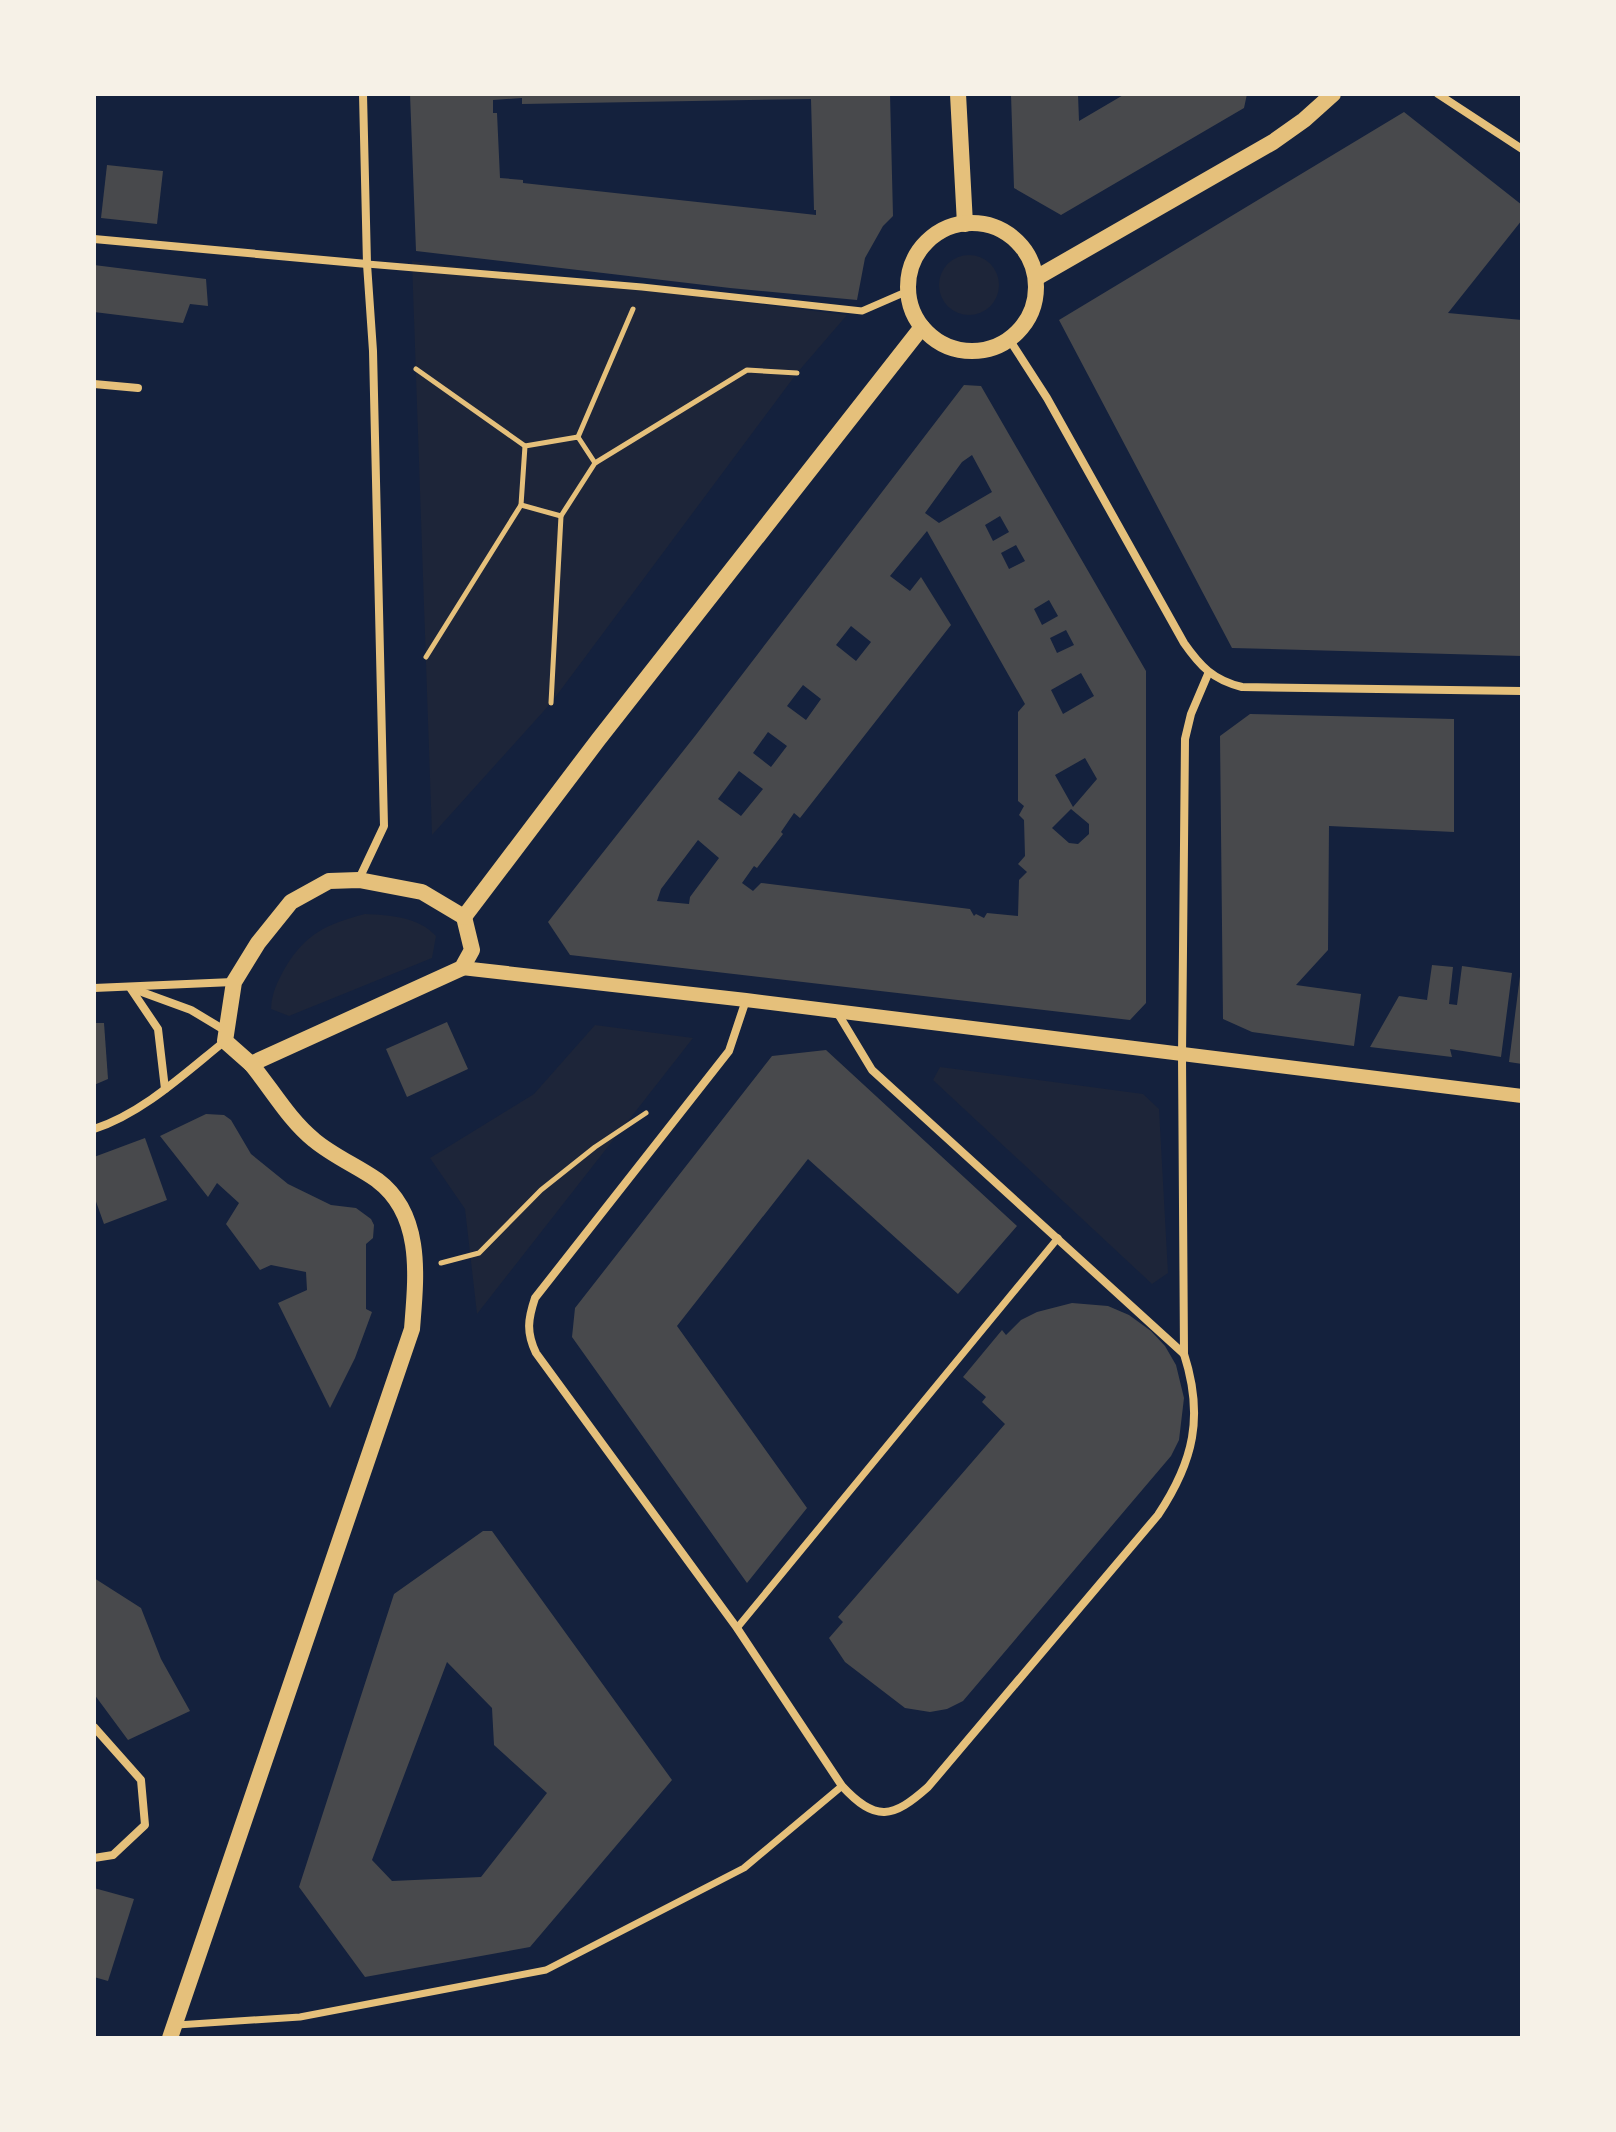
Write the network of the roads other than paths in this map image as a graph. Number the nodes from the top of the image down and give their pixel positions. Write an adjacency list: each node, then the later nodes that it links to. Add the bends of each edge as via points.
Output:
1 (363, 94): 8 (street)
2 (958, 94): 6 (main road)
3 (1333, 94): 9 (main road, via 1273,142)
4 (1438, 94): 5 (street)
5 (1522, 149)
6 (965, 224): 9 (main road, via 984,224 1018,243); 10 (main road, via 930,240 914,263)
7 (94, 239): 8 (street)
8 (367, 264): 10 (street, via 862,311); 17 (street, via 384,826)
9 (1036, 278): 12 (main road, via 1031,313)
10 (908, 291): 11 (main road)
11 (922, 327): 12 (main road, via 952,349 990,349); 18 (main road)
12 (1009, 339): 15 (street, via 1184,643)
13 (94, 384): 14 (street)
14 (138, 388)
15 (1208, 674): 16 (street, via 1224,683 1255,688); 26 (street, via 1185,739)
16 (1522, 691)
17 (359, 880): 18 (main road, via 422,892); 20 (main road, via 329,881 291,902)
18 (464, 917): 19 (main road, via 472,950)
19 (462, 968): 23 (street); 27 (main road)
20 (234, 982): 22 (street); 25 (main road)
21 (94, 988): 22 (street)
22 (131, 989): 25 (street, via 191,1010); 28 (street, via 158,1029)
23 (746, 1000): 24 (street); 33 (street, via 729,1051 545,1282 528,1319 528,1337 536,1353)
24 (837, 1012): 26 (street); 31 (street, via 872,1070)
25 (226, 1036): 27 (main road); 28 (street)
26 (1182, 1056): 29 (street); 32 (street)
27 (251, 1064): 37 (main road, via 313,1140 379,1182 400,1204 417,1270 412,1329)
28 (165, 1089): 30 (street)
29 (1522, 1096)
30 (94, 1129)
31 (1058, 1238): 32 (street); 33 (street)
32 (1184, 1354): 35 (street, via 1196,1422 1176,1488 1158,1515 918,1796 890,1812 874,1811 859,1805)
33 (737, 1628): 35 (street)
34 (94, 1727): 36 (street, via 141,1780 145,1825 113,1855)
35 (842, 1786): 37 (street, via 744,1868 546,1970 300,2017)
36 (94, 1858)
37 (173, 2032)

